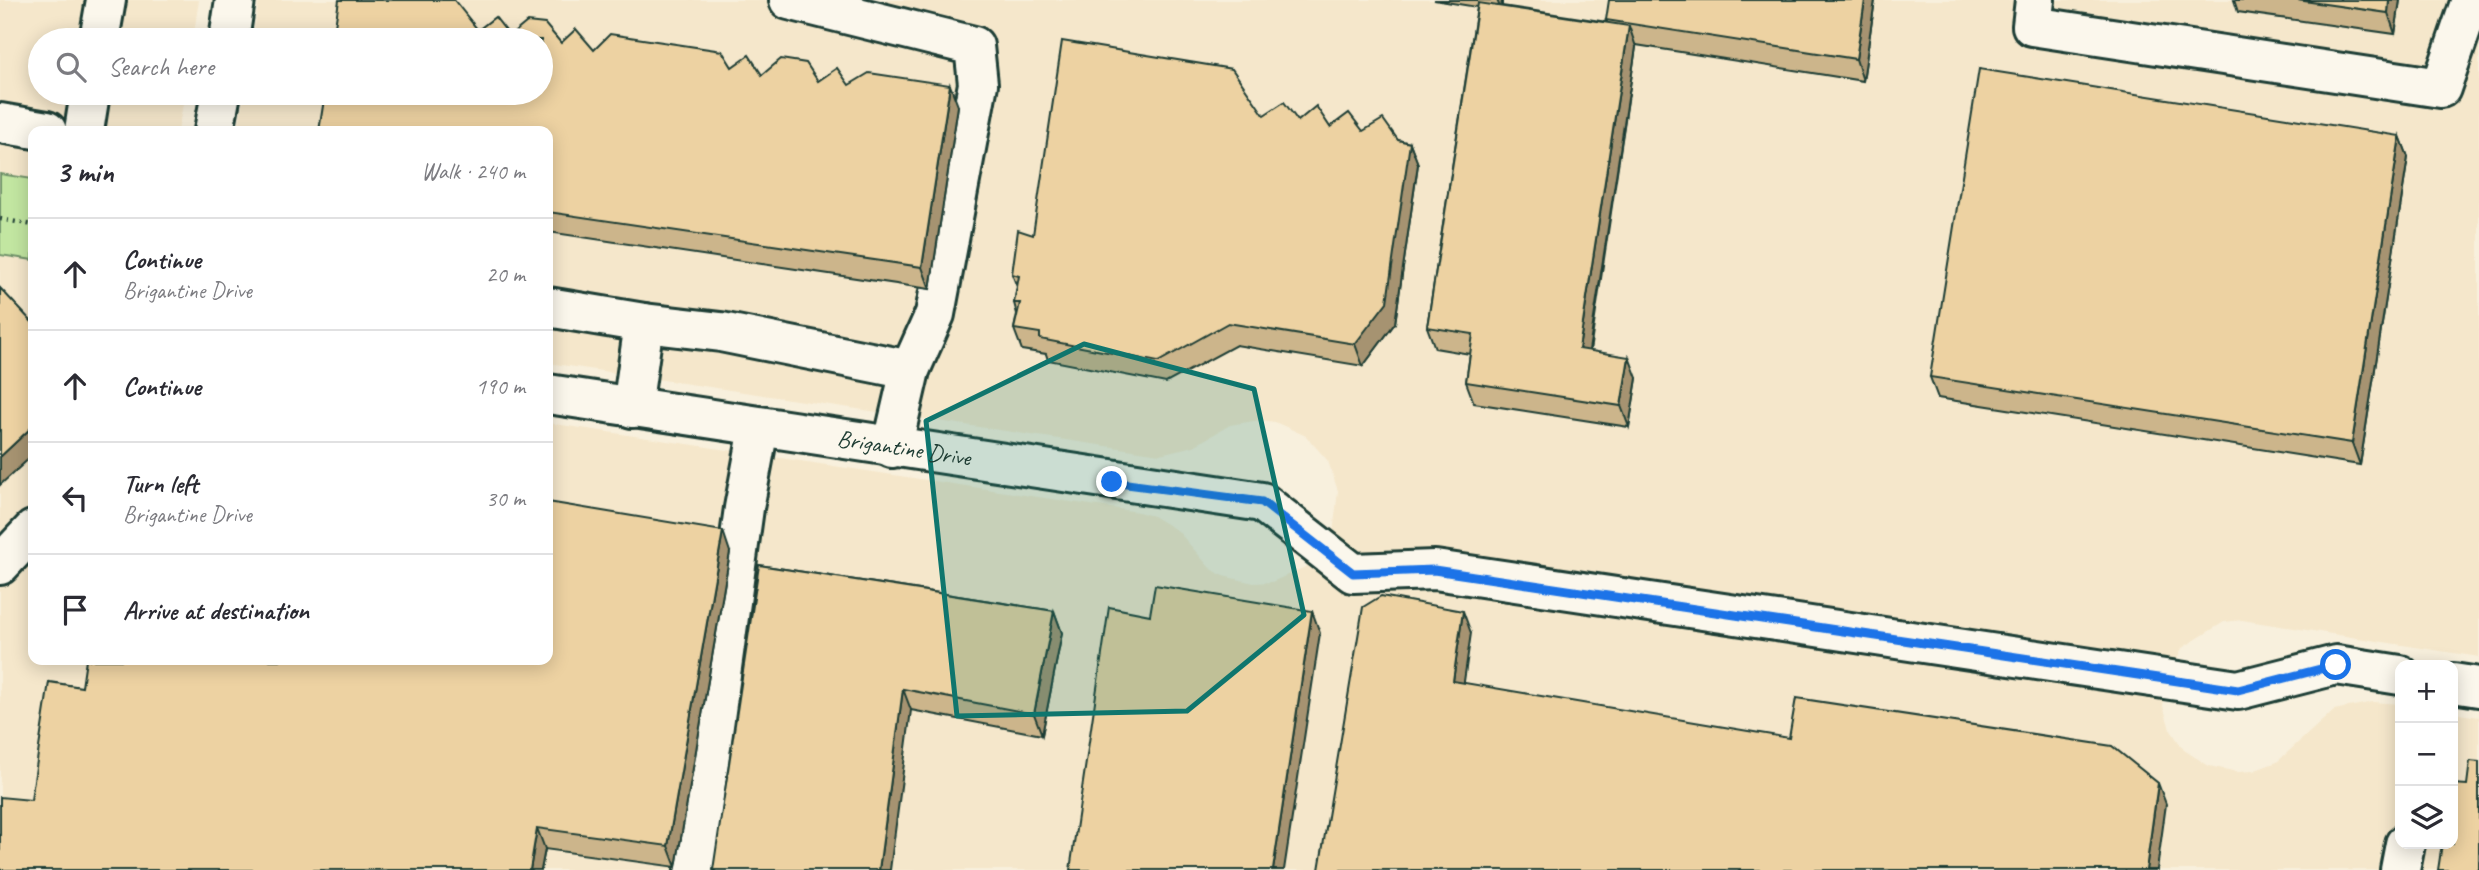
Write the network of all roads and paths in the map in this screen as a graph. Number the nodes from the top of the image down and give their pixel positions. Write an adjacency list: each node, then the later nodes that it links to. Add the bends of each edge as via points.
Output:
1 (106, 0): 6 (street)
2 (235, 0): 7 (street)
3 (789, 0): 18 (street, via 974,46 978,84 935,314)
4 (2035, 0): 5 (street, via 2032,26 2441,88)
5 (2471, 0)
6 (101, 28)
7 (231, 28)
8 (88, 105): 11 (street)
9 (219, 105): 12 (street)
10 (0, 123): 13 (street)
11 (85, 126)
12 (216, 126)
13 (28, 128)
14 (0, 219): 15 (path)
15 (28, 224)
16 (553, 308): 17 (street)
17 (644, 323): 18 (street, via 721,332); 20 (street)
18 (910, 370): 22 (street)
19 (553, 395): 20 (street, Brigantine Drive)
20 (632, 408): 21 (street, Brigantine Drive)
21 (759, 428): 22 (street, Brigantine Drive); 29 (street)
22 (892, 448): 25 (street, Brigantine Drive, via 1262,502 1353,573 1434,570 2238,690 2336,665)
23 (28, 535): 24 (street)
24 (0, 565)
25 (2395, 674)
26 (2458, 684): 27 (street)
27 (2479, 687)
28 (2403, 849): 30 (street)
29 (694, 870)
30 (2400, 870)

